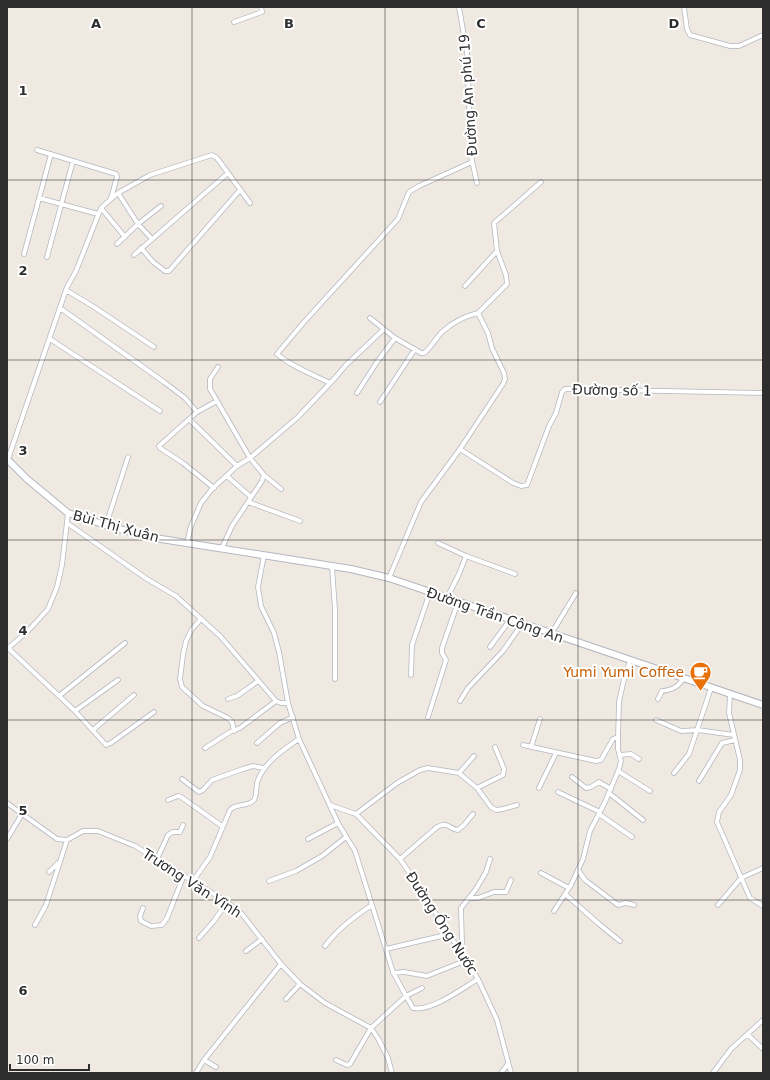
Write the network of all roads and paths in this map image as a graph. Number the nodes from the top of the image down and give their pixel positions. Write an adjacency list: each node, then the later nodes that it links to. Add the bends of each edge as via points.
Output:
1 (261, 7): 4 (street, via 262,12)
2 (459, 7): 9 (street, Đường An phú 19, via 467,53)
3 (684, 7): 5 (street, via 690,34 730,46 739,46)
4 (234, 22)
5 (763, 35)
6 (38, 150): 7 (street)
7 (51, 154): 8 (street); 15 (street)
8 (73, 161): 16 (street, via 116,174); 17 (street)
9 (472, 162): 11 (street, Đường An phú 19); 42 (street, via 409,192 398,219 277,354)
10 (228, 173): 13 (street); 14 (street, via 212,155 150,175); 24 (street)
11 (477, 182)
12 (542, 182): 27 (street, via 494,223)
13 (240, 190): 18 (street); 26 (street, via 169,271 158,266)
14 (118, 193): 16 (street); 22 (street)
15 (39, 198): 17 (street); 28 (street)
16 (111, 198): 20 (street)
17 (62, 204): 21 (street); 30 (street)
18 (250, 204)
19 (161, 206): 22 (street)
20 (101, 208): 21 (street); 23 (street)
21 (98, 214): 32 (street)
22 (138, 224): 23 (street); 24 (street)
23 (125, 237): 25 (street)
24 (152, 239): 26 (street)
25 (117, 244)
26 (141, 248): 29 (street)
27 (497, 251): 31 (street); 34 (street, via 507,284)
28 (24, 254)
29 (134, 255)
30 (47, 257)
31 (465, 286)
32 (66, 290): 33 (street); 39 (street)
33 (60, 308): 38 (street); 48 (street, via 164,382 185,398)
34 (478, 313): 40 (street, via 449,326 426,353); 50 (street, via 505,379)
35 (370, 318): 36 (street)
36 (384, 329): 37 (street); 42 (street)
37 (395, 338): 40 (street); 43 (street)
38 (50, 339): 47 (street); 53 (street)
39 (154, 347)
40 (415, 349): 46 (street)
41 (218, 367): 45 (street, via 209,383)
42 (330, 383): 52 (street, via 298,416)
43 (357, 393)
44 (763, 393): 50 (street, Đường số 1, via 566,389 562,392 527,485 522,486 513,483)
45 (217, 401): 48 (street); 52 (street)
46 (380, 402)
47 (160, 412)
48 (197, 412): 49 (street)
49 (190, 420): 54 (street); 57 (street, via 159,448)
50 (460, 449): 72 (street, via 421,502)
51 (128, 457): 64 (street)
52 (250, 458): 54 (street); 55 (street)
53 (7, 459): 61 (main road, Bùi Thị Xuân)
54 (237, 466): 56 (street)
55 (264, 475): 58 (street); 59 (street)
56 (227, 476): 57 (street); 59 (street)
57 (214, 488): 65 (street, via 200,503)
58 (281, 489)
59 (251, 497): 60 (street)
60 (248, 502): 62 (street); 67 (street, via 232,526)
61 (68, 513): 63 (street); 64 (main road, Bùi Thị Xuân)
62 (300, 521)
63 (67, 523): 77 (street, via 147,579 176,596); 83 (street, via 62,566 48,609 28,631)
64 (106, 525): 65 (main road, Bùi Thị Xuân, via 155,538)
65 (187, 543): 67 (main road, Bùi Thị Xuân)
66 (438, 543): 69 (street)
67 (222, 548): 68 (main road, Đường Trần Công An)
68 (264, 554): 70 (main road, Đường Trần Công An); 98 (street, via 258,587 259,596 274,633)
69 (466, 556): 71 (street); 75 (street)
70 (332, 566): 72 (main road, Đường Trần Công An); 86 (street)
71 (515, 574)
72 (388, 578): 73 (main road, Đường Trần Công An)
73 (430, 592): 75 (main road, Đường Trần Công An); 85 (street, via 412,645)
74 (576, 593): 80 (street)
75 (447, 598): 76 (main road, Đường Trần Công An)
76 (458, 602): 78 (main road, Đường Trần Công An); 103 (street, via 442,648 446,660)
77 (201, 619): 89 (street, via 220,636); 108 (street, via 186,641 180,679 182,687 203,706 228,718)
78 (510, 620): 79 (main road, Đường Trần Công An); 82 (street)
79 (522, 624): 80 (main road, Đường Trần Công An); 97 (street, via 503,651 468,688)
80 (551, 634): 84 (main road, Đường Trần Công An)
81 (125, 644): 93 (street)
82 (490, 647)
83 (7, 648): 93 (street)
84 (630, 661): 87 (main road, Đường Trần Công An); 109 (street, via 619,702)
85 (411, 675)
86 (335, 679)
87 (683, 679): 90 (main road, Đường Trần Công An); 95 (street, via 676,688 662,692)
88 (118, 680): 100 (street)
89 (258, 681): 94 (street, via 237,696); 96 (street)
90 (711, 688): 91 (main road, Đường Trần Công An); 107 (street)
91 (730, 694): 99 (main road, Đường Trần Công An); 110 (street, via 729,713)
92 (134, 695): 106 (street)
93 (59, 696): 100 (street)
94 (228, 699)
95 (658, 699)
96 (276, 701): 98 (street); 108 (street)
97 (460, 701)
98 (288, 703): 102 (street)
99 (763, 705)
100 (75, 711): 106 (street)
101 (154, 712): 106 (street, via 108,745 104,744)
102 (293, 717): 111 (street); 112 (street, via 280,723)
103 (428, 717)
104 (540, 719): 115 (street)
105 (656, 720): 107 (street, via 681,731)
106 (93, 730)
107 (698, 730): 110 (street); 124 (street, via 689,754)
108 (234, 731): 116 (street)
109 (618, 737): 117 (street, via 613,739 601,760 596,762); 118 (street)
110 (734, 738): 127 (street, via 722,743); 159 (street, via 740,770 731,795 719,812 717,822)
111 (299, 739): 121 (street); 135 (street)
112 (257, 743)
113 (523, 745): 115 (street)
114 (495, 747): 128 (street, via 504,769 503,775)
115 (531, 747): 117 (street)
116 (205, 748)
117 (556, 753): 129 (street)
118 (620, 755): 120 (street, via 631,754); 122 (street)
119 (474, 756): 123 (street)
120 (639, 759)
121 (264, 768): 126 (street, via 253,766 212,780 199,792); 144 (street, via 257,781 255,798 248,804 232,807)
122 (618, 770): 130 (street); 131 (street)
123 (459, 773): 128 (street); 139 (street, via 428,768 420,770 397,783)
124 (674, 773)
125 (572, 777): 130 (street, via 586,788 599,782)
126 (182, 779)
127 (699, 781)
128 (477, 788): 136 (street, via 496,810)
129 (538, 788)
130 (610, 791): 137 (street); 141 (street)
131 (650, 791)
132 (558, 792): 137 (street)
133 (168, 800): 144 (street, via 181,797)
134 (7, 803): 138 (street)
135 (330, 805): 139 (street, Đường Ống Nước); 142 (street)
136 (517, 805)
137 (600, 813): 146 (street); 155 (street, via 590,831)
138 (22, 814): 147 (street); 149 (street, via 57,839)
139 (356, 814): 151 (street, Đường Ống Nước)
140 (473, 814): 151 (street, via 458,830 442,824 437,827)
141 (643, 820)
142 (338, 824): 145 (street); 148 (street)
143 (183, 825): 150 (street, via 180,832 168,835)
144 (222, 826): 161 (street, via 210,857)
145 (346, 837): 162 (street, via 322,856 296,871); 167 (street, via 355,851)
146 (632, 837)
147 (7, 839)
148 (308, 839)
149 (67, 840): 150 (street, Trương Văn Vĩnh, via 83,831 98,831 135,846); 153 (street)
150 (157, 859): 158 (street, Trương Văn Vĩnh)
151 (400, 859): 174 (street, Đường Ống Nước)
152 (490, 859): 165 (street, via 486,872)
153 (58, 863): 156 (street); 173 (street, via 46,905)
154 (763, 868): 159 (street)
155 (578, 870): 163 (street); 168 (street, via 585,880 618,905)
156 (49, 872)
157 (541, 873): 163 (street)
158 (184, 876): 161 (street, Trương Văn Vĩnh); 171 (street, via 162,925 151,926 141,921)
159 (741, 878): 169 (street); 170 (street, via 750,898)
160 (511, 880): 165 (street, via 506,892)
161 (193, 881): 166 (street, Trương Văn Vĩnh)
162 (269, 881)
163 (569, 888): 164 (street)
164 (565, 894): 172 (street); 177 (street)
165 (469, 898): 180 (street, via 461,908)
166 (227, 902): 175 (street); 176 (street, Trương Văn Vĩnh, via 242,914)
167 (372, 904): 178 (street, via 355,916); 179 (street)
168 (634, 905)
169 (718, 905)
170 (763, 906)
171 (143, 908)
172 (554, 911)
173 (35, 925)
174 (450, 934): 179 (street); 180 (street, Đường Ống Nước)
175 (199, 938)
176 (262, 939): 181 (street); 183 (street, Trương Văn Vĩnh)
177 (620, 941)
178 (325, 946)
179 (386, 949): 184 (street)
180 (461, 950): 182 (street, Đường Ống Nước)
181 (246, 951)
182 (467, 960): 184 (street, via 427,976); 185 (street, Đường Ống Nước)
183 (281, 964): 186 (street, Trương Văn Vĩnh); 194 (street)
184 (393, 973): 188 (street)
185 (478, 979): 188 (street, via 425,1008 413,1008); 196 (street, Đường Ống Nước, via 498,1020)
186 (300, 984): 189 (street); 191 (street, Trương Văn Vĩnh, via 325,1003)
187 (422, 988): 188 (street)
188 (406, 996): 191 (street)
189 (286, 999)
190 (763, 1020): 192 (street)
191 (371, 1028): 195 (street, via 349,1065); 199 (street, Trương Văn Vĩnh, via 388,1058)
192 (748, 1035): 193 (street); 202 (street, via 731,1050)
193 (763, 1050)
194 (204, 1060): 197 (street); 198 (street)
195 (336, 1060)
196 (508, 1064): 200 (street); 201 (street, Đường Ống Nước)
197 (216, 1067)
198 (196, 1073)
199 (392, 1073)
200 (501, 1073)
201 (511, 1073)
202 (713, 1073)

